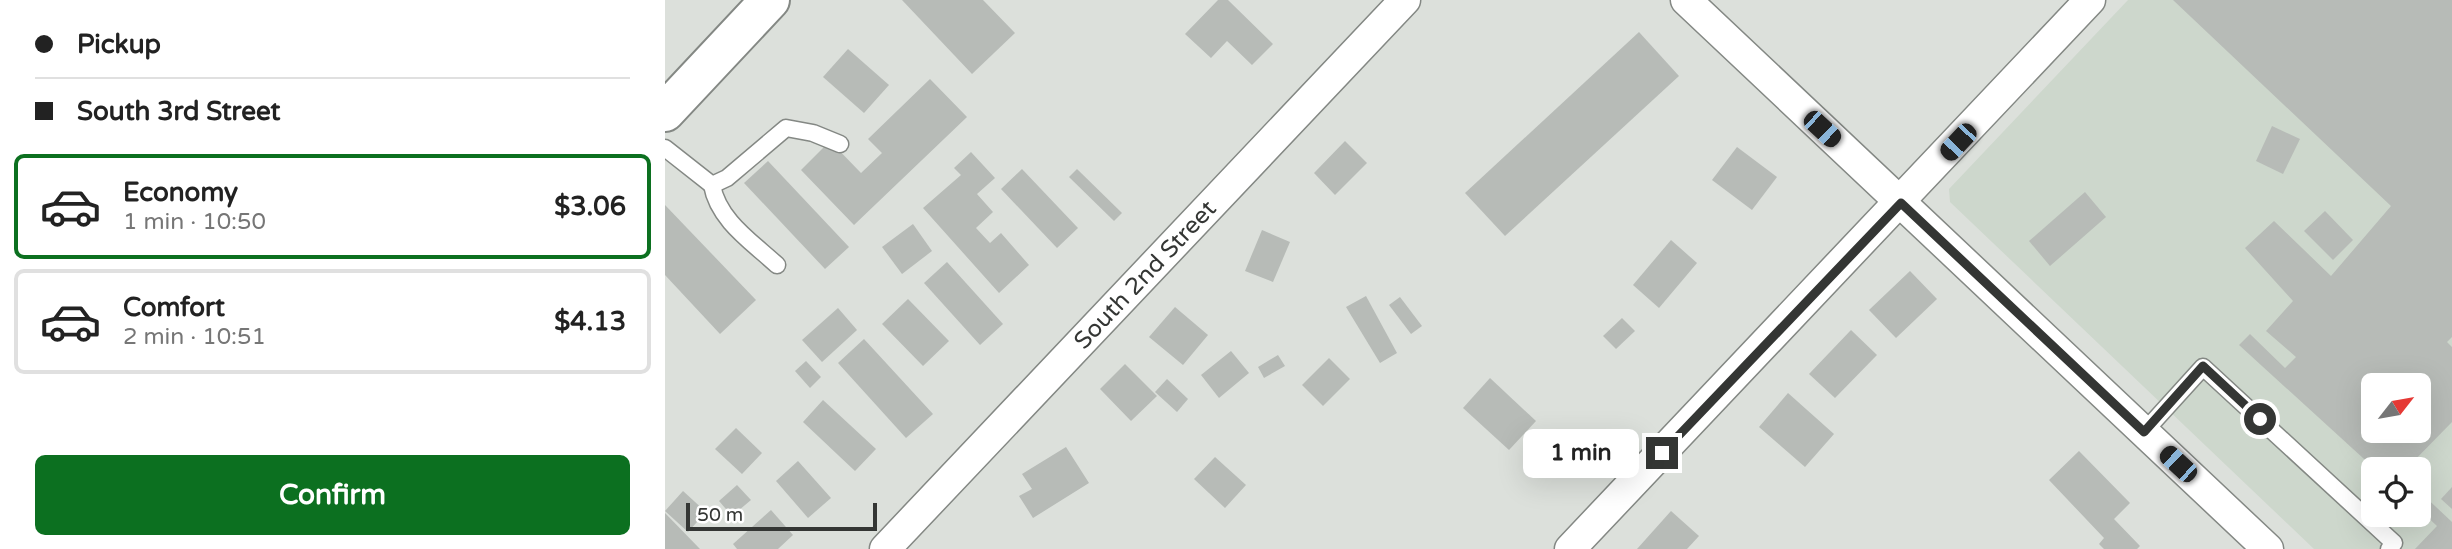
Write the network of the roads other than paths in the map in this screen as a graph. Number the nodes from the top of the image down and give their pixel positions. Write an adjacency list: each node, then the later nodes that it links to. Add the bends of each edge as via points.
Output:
1 (770, 0): 5 (street)
2 (1405, 0): 13 (street, South 2nd Street)
3 (1686, 0): 9 (street)
4 (2090, 0): 9 (street)
5 (665, 112)
6 (840, 144): 8 (lane, via 786,128 727,178)
7 (665, 148): 8 (lane)
8 (712, 185): 10 (lane, via 715,201 728,220)
9 (1901, 203): 11 (street); 14 (street)
10 (777, 265)
11 (2144, 432): 12 (street); 15 (lane, via 2203,366 2394,543)
12 (2247, 542)
13 (884, 549)
14 (1570, 549)
15 (2389, 549)

